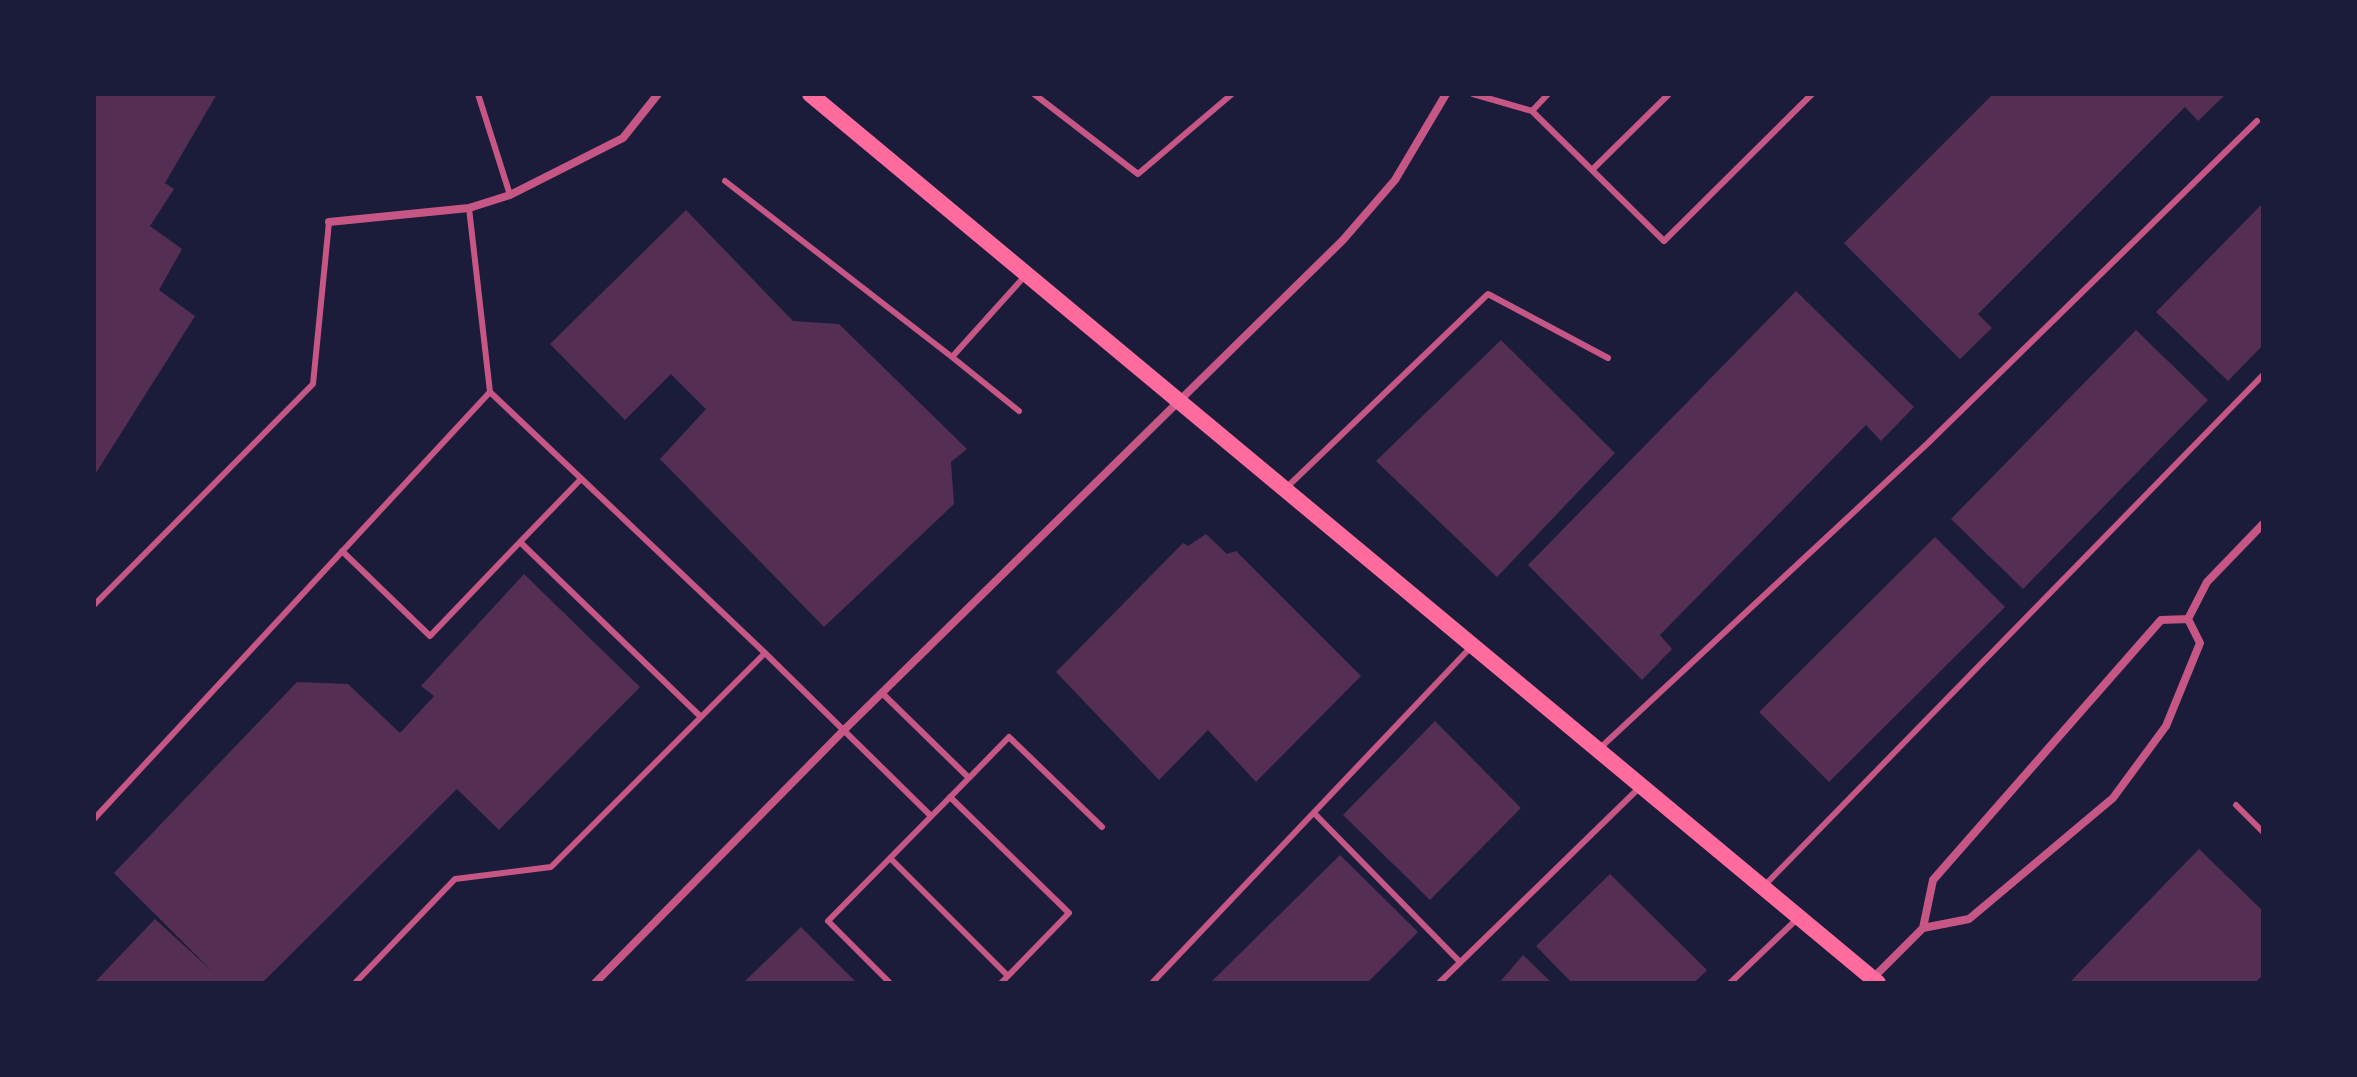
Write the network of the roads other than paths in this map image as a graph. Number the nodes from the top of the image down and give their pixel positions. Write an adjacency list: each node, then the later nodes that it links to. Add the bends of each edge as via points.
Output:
1 (478, 94): 15 (lane)
2 (658, 94): 15 (street, via 623,138)
3 (810, 94): 18 (main road)
4 (1034, 94): 5 (lane, via 1138,174)
5 (1232, 94)
6 (1446, 94): 23 (street, via 1395,180 1343,240)
7 (1473, 94): 11 (lane)
8 (1548, 94): 11 (lane)
9 (1669, 94): 13 (lane)
10 (1812, 94): 13 (lane, via 1664,241)
11 (1532, 111): 13 (lane)
12 (2257, 121): 37 (lane, via 1928,443)
13 (1593, 169)
14 (725, 181): 19 (lane)
15 (510, 195): 16 (street)
16 (469, 208): 17 (street); 22 (lane)
17 (329, 222): 30 (lane, via 313,384)
18 (1026, 274): 19 (lane); 23 (main road)
19 (952, 357): 24 (lane)
20 (1608, 358): 26 (lane, via 1488,294)
21 (2263, 375): 48 (lane)
22 (490, 392): 25 (lane); 29 (lane)
23 (1180, 401): 26 (main road); 34 (street)
24 (1019, 411)
25 (581, 479): 28 (lane); 33 (lane)
26 (1285, 489): 32 (main road)
27 (2263, 524): 31 (street, via 2207,582)
28 (520, 542): 29 (lane, via 430,636); 35 (lane)
29 (342, 551): 44 (lane)
30 (94, 605)
31 (2188, 619): 50 (street, via 2161,620 1933,880); 50 (street, via 2200,643 2171,712 2113,798 1969,919)
32 (1473, 645): 37 (main road); 42 (lane)
33 (765, 653): 35 (lane); 36 (lane)
34 (882, 693): 36 (street); 38 (lane)
35 (701, 717): 54 (lane, via 551,867 455,879)
36 (844, 730): 43 (lane); 55 (street)
37 (1599, 749): 39 (main road)
38 (969, 778): 40 (lane); 45 (lane, via 1009,737)
39 (1641, 785): 48 (main road); 51 (lane)
40 (950, 797): 43 (lane); 52 (lane, via 1069,913)
41 (2236, 805): 46 (lane)
42 (1314, 813): 51 (lane); 58 (lane)
43 (931, 816): 47 (lane)
44 (94, 819)
45 (1102, 827)
46 (2263, 832)
47 (890, 858): 52 (lane); 56 (lane, via 828,921)
48 (1763, 887): 49 (main road)
49 (1799, 916): 53 (main road); 60 (lane)
50 (1923, 928): 53 (street)
51 (1460, 962): 59 (lane)
52 (1008, 976): 57 (lane)
53 (1876, 981)
54 (355, 983)
55 (595, 983)
56 (890, 983)
57 (1001, 983)
58 (1152, 983)
59 (1439, 983)
60 (1730, 983)

